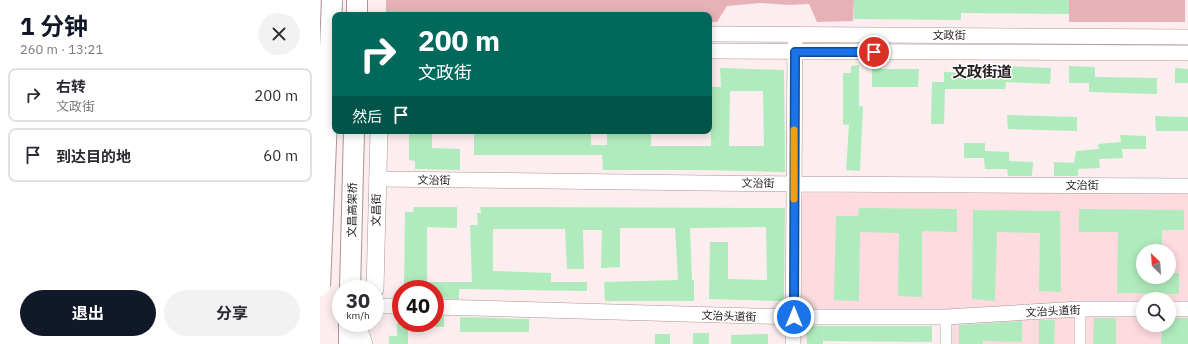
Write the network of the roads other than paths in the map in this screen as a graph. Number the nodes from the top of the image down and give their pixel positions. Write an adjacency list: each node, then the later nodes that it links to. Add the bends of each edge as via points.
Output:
1 (332, 0): 23 (highway, bridge)
2 (357, 0): 3 (highway)
3 (357, 12)
4 (320, 30): 5 (street)
5 (332, 30)
6 (712, 34): 7 (street, 文政街)
7 (795, 34): 8 (street, 文政街); 12 (street)
8 (1188, 37)
9 (320, 47): 10 (street)
10 (332, 47)
11 (712, 51): 12 (street, 文政街)
12 (795, 52): 13 (street, 文政街); 19 (street)
13 (1188, 53)
14 (320, 130): 15 (main road)
15 (332, 130)
16 (354, 134): 21 (highway, 文昌高架桥)
17 (379, 139): 18 (main road, 文昌街)
18 (377, 179): 19 (street, 文治街); 22 (main road, 文昌街)
19 (794, 184): 20 (street, 文治街); 29 (street)
20 (1188, 186)
21 (350, 280)
22 (375, 280)
23 (320, 286)
24 (444, 307): 29 (street, 文治头道街)
25 (1136, 309): 28 (street, 文治头道街)
26 (1176, 309): 27 (street)
27 (1188, 309)
28 (1080, 310): 30 (street, 文治头道街); 38 (street)
29 (794, 317): 30 (street, 文治头道街); 36 (street)
30 (946, 317): 37 (street)
31 (349, 332): 34 (highway)
32 (360, 332): 35 (main road)
33 (368, 332): 35 (main road)
34 (349, 344)
35 (365, 344)
36 (793, 344)
37 (946, 344)
38 (1080, 344)

